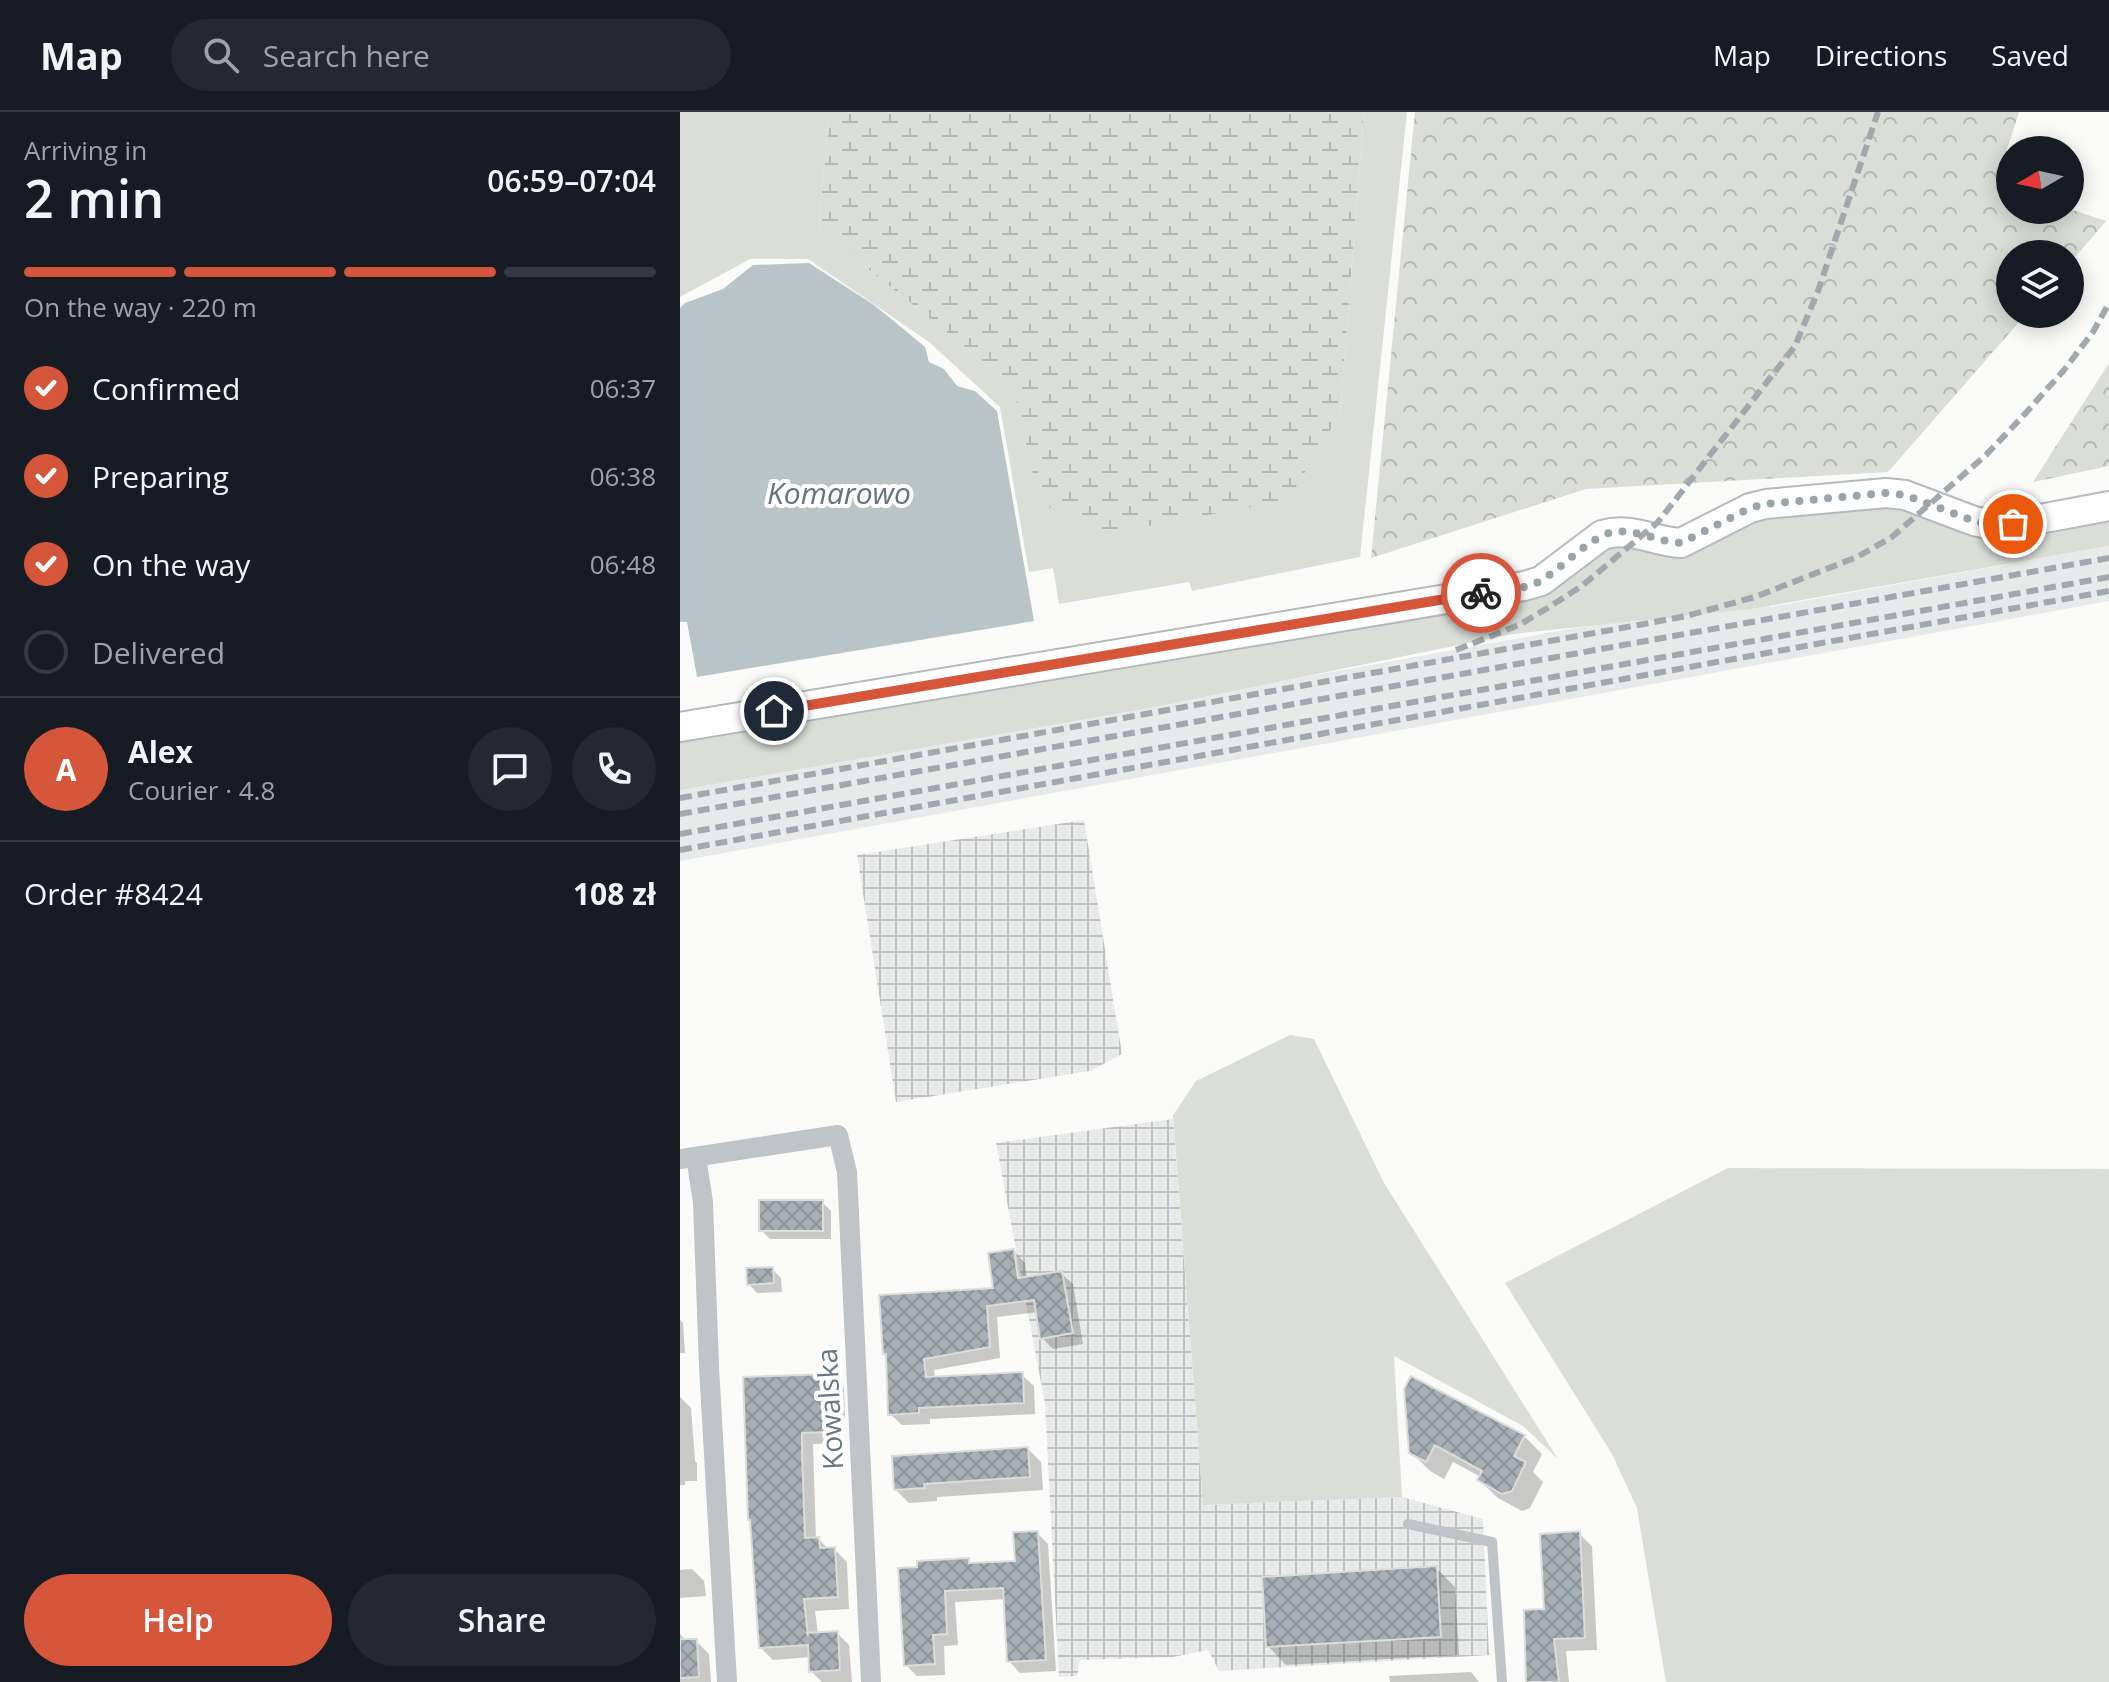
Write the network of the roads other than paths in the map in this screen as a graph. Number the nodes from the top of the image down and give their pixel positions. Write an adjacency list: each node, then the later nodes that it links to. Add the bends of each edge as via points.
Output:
1 (2109, 506): 2 (street, via 1993,525 1886,493 1766,504 1681,543 1630,532 1602,535 1541,581 1524,586)
2 (680, 727)
3 (688, 1158): 5 (street, via 703,1202); 6 (street, Kowalska, via 838,1135 847,1172)
4 (1408, 1524): 7 (lane, via 1492,1542)
5 (727, 1682)
6 (871, 1682)
7 (1502, 1682)

